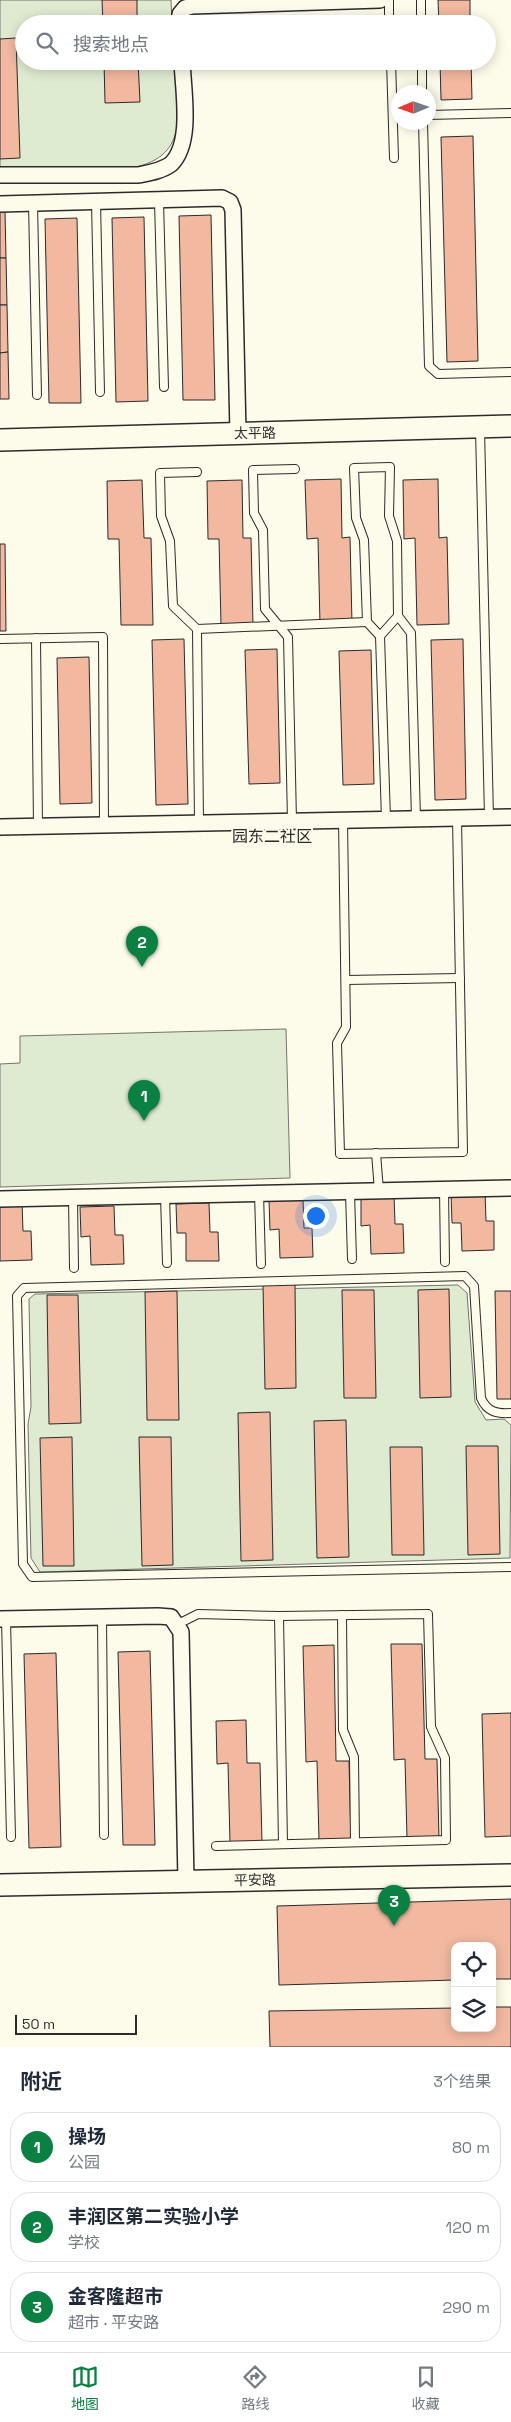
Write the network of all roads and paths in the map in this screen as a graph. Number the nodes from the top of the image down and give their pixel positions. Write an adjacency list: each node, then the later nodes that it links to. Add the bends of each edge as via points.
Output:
1 (380, 0): 4 (street, via 192,6 185,8)
2 (389, 0): 5 (lane)
3 (421, 0): 6 (lane)
4 (180, 15)
5 (390, 15)
6 (421, 15)
7 (182, 70): 15 (street, via 185,137 180,153 170,165 138,175)
8 (391, 70): 14 (lane)
9 (422, 70): 10 (lane)
10 (422, 85)
11 (511, 113): 12 (lane)
12 (436, 115)
13 (423, 130): 20 (lane, via 429,366 438,374)
14 (394, 158)
15 (0, 175)
16 (159, 201): 17 (street); 21 (lane); 26 (street, via 222,198 230,202)
17 (96, 202): 19 (street); 22 (lane)
18 (0, 204): 19 (street)
19 (33, 204): 23 (lane)
20 (511, 372)
21 (164, 387)
22 (100, 392)
23 (37, 395)
24 (511, 426): 25 (street, 太平路)
25 (480, 427): 26 (street, 太平路); 37 (lane)
26 (238, 433): 27 (street, 太平路)
27 (0, 440)
28 (295, 469): 32 (lane, via 253,470 254,513 263,530 265,609)
29 (197, 472): 33 (lane, via 160,473 161,516 170,542 173,606)
30 (398, 616): 31 (lane, via 397,541 389,516 390,467 354,468 356,518 364,540); 34 (lane); 41 (lane, via 411,633)
31 (366, 622): 32 (lane); 34 (lane)
32 (279, 626): 33 (lane); 43 (lane, via 288,637)
33 (197, 629): 44 (lane)
34 (380, 636): 40 (lane)
35 (36, 638): 36 (lane); 45 (lane, via 103,637); 46 (lane)
36 (0, 639)
37 (489, 817): 38 (street); 39 (street)
38 (511, 817)
39 (457, 818): 41 (street); 48 (lane)
40 (386, 819): 41 (street); 42 (street)
41 (416, 819)
42 (343, 820): 43 (street); 49 (lane)
43 (292, 821): 44 (street)
44 (199, 823): 45 (street)
45 (104, 825): 46 (street)
46 (38, 826): 47 (street)
47 (0, 827)
48 (460, 978): 49 (lane); 50 (lane, via 463,1152)
49 (346, 980): 50 (lane, via 346,1027 337,1044 340,1154)
50 (376, 1153): 53 (lane)
51 (511, 1188): 52 (street)
52 (444, 1189): 53 (street); 60 (lane)
53 (379, 1191): 54 (street)
54 (350, 1192): 55 (street); 59 (lane)
55 (259, 1194): 56 (street); 62 (lane)
56 (165, 1196): 57 (street); 61 (lane)
57 (73, 1198): 58 (street); 63 (lane)
58 (0, 1200)
59 (352, 1259)
60 (445, 1262)
61 (167, 1263)
62 (261, 1264)
63 (74, 1268)
64 (511, 1413): 65 (lane, via 494,1413 485,1407 481,1398 474,1286 465,1276 24,1288 17,1296 23,1564 32,1577)
65 (511, 1567)
66 (342, 1615): 67 (lane); 73 (lane, via 343,1730 354,1757); 73 (lane, via 428,1614 431,1727 445,1758 446,1840)
67 (279, 1616): 70 (lane, via 198,1614); 74 (lane)
68 (102, 1617): 69 (street); 70 (street, via 171,1617); 71 (lane)
69 (3, 1619): 72 (lane)
70 (178, 1624): 77 (street, via 181,1632)
71 (104, 1835)
72 (11, 1837)
73 (355, 1842): 74 (lane)
74 (282, 1844): 75 (lane)
75 (216, 1846)
76 (511, 1874): 77 (street, 平安路)
77 (186, 1881): 78 (street, 平安路)
78 (0, 1885)

